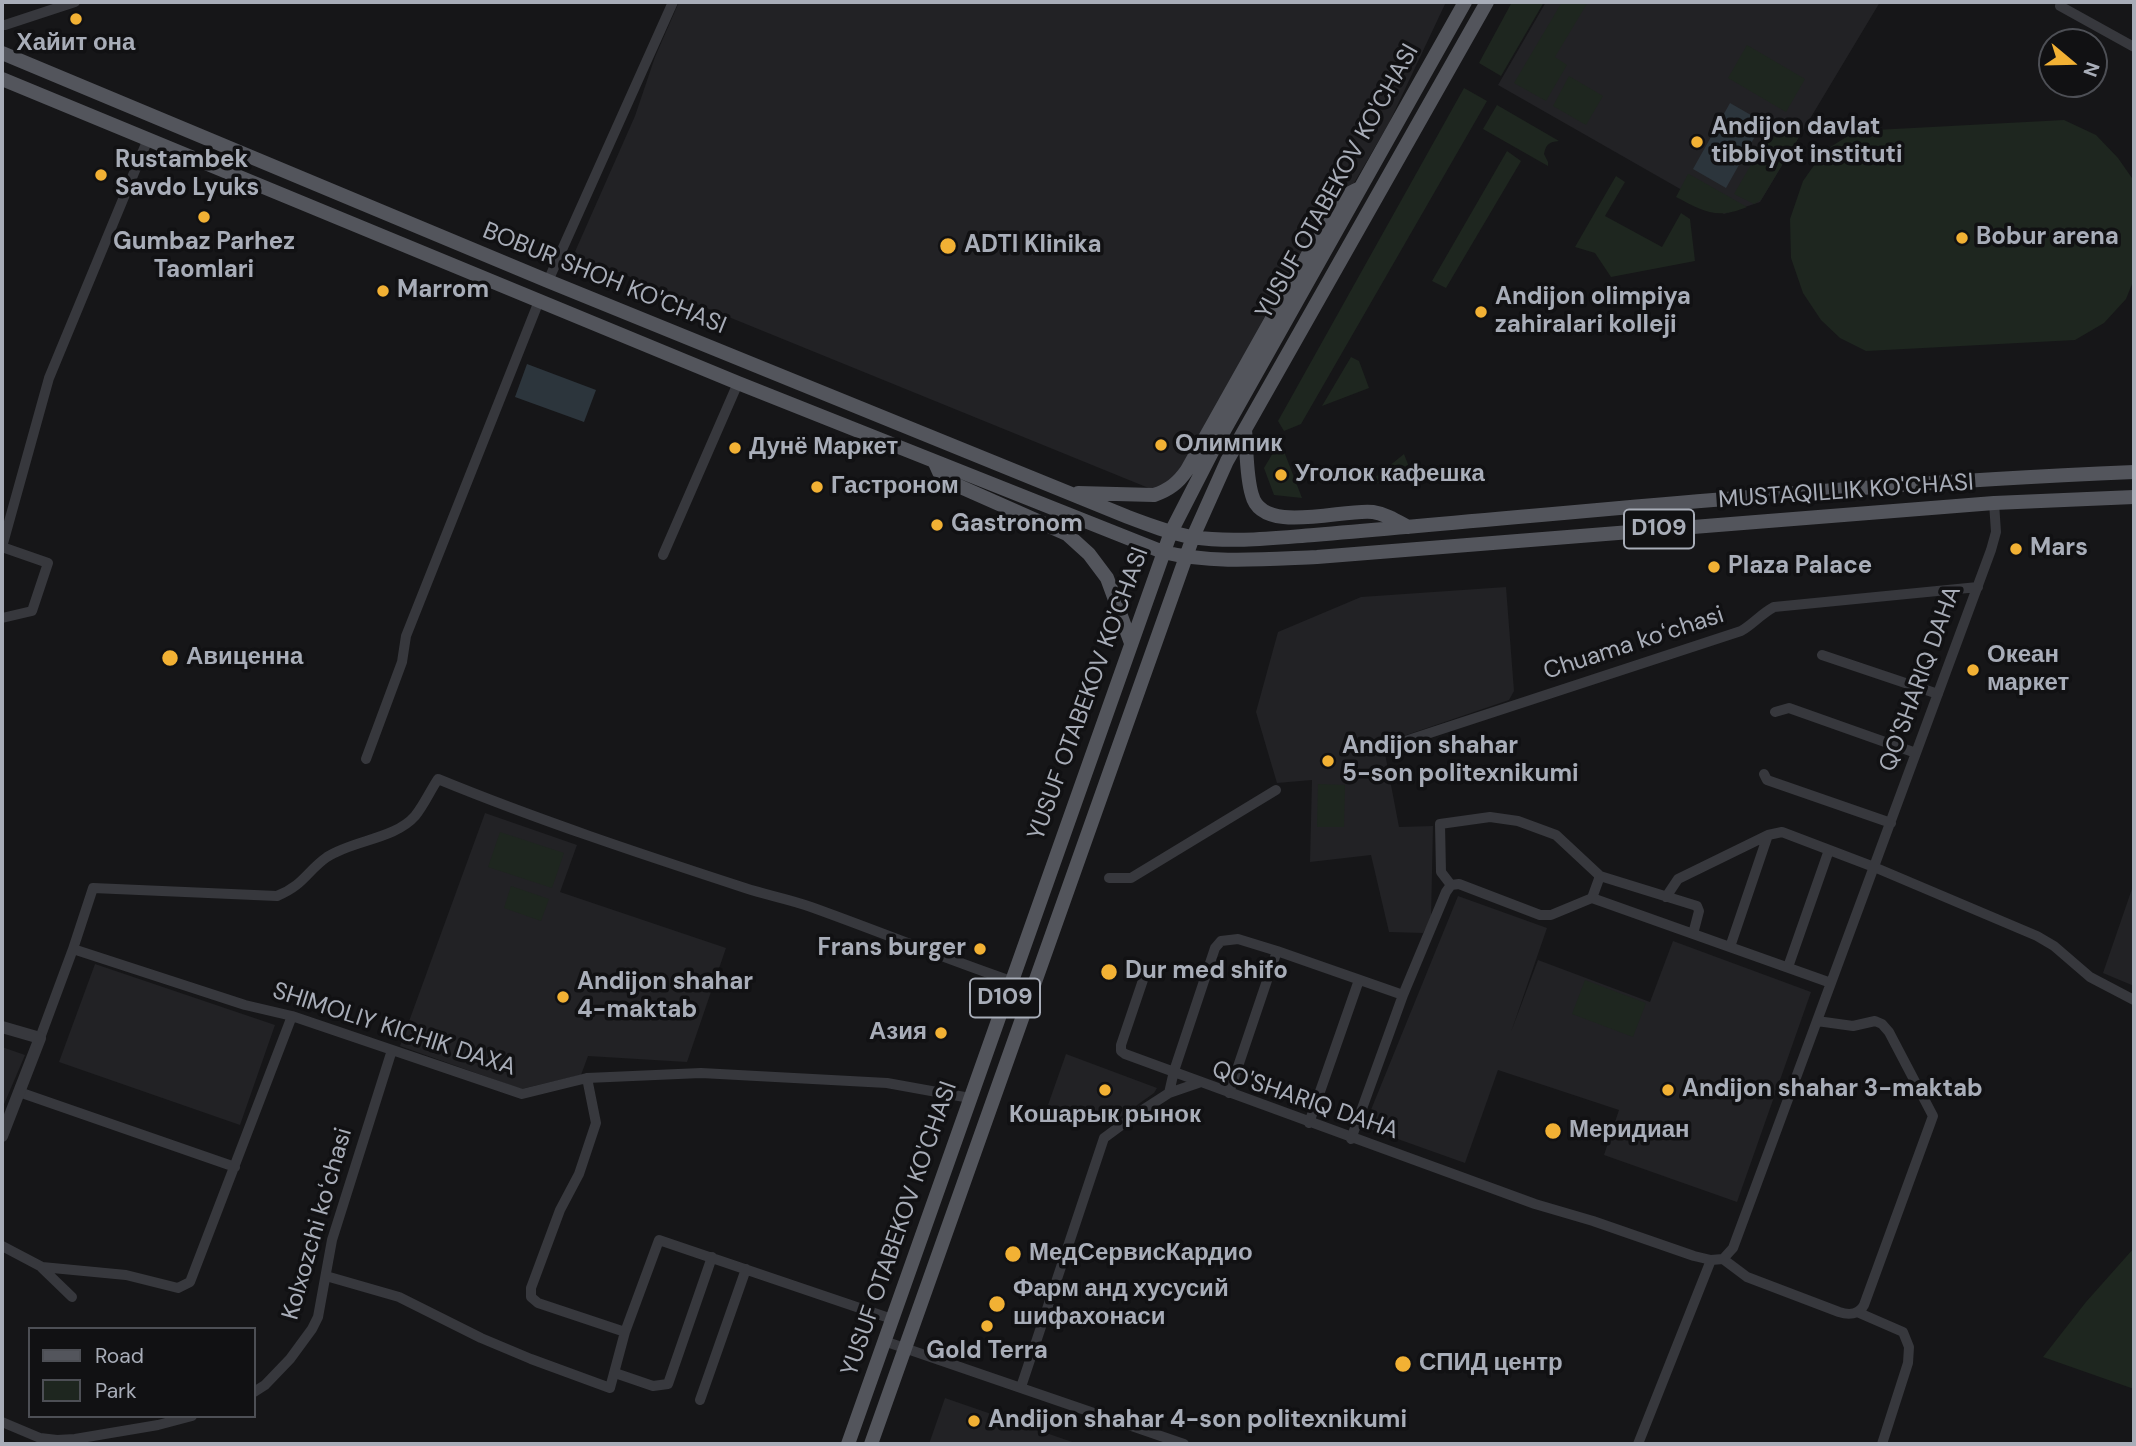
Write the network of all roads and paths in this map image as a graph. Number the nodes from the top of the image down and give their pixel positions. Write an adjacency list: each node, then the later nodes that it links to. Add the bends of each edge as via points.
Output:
1 (75, 2): 6 (street)
2 (673, 2): 16 (street)
3 (1465, 2): 12 (main road, YUSUF OTABEKOV KO'CHASI)
4 (1487, 2): 19 (main road, YUSUF OTABEKOV KO'CHASI)
5 (2062, 2): 7 (street, via 2060,6)
6 (5, 25)
7 (2134, 47)
8 (2, 53): 11 (main road, BOBUR SHOH KO'CHASI)
9 (2, 79): 10 (main road, BOBUR SHOH KO'CHASI)
10 (148, 139): 13 (main road, BOBUR SHOH KO'CHASI); 28 (street, via 49,378)
11 (277, 168): 13 (main road); 14 (main road, BOBUR SHOH KO'CHASI)
12 (1361, 187): 22 (main road, via 1346,195 1328,219 1178,482 1154,495); 26 (main road, YUSUF OTABEKOV KO'CHASI)
13 (268, 188): 15 (main road, BOBUR SHOH KO'CHASI)
14 (384, 212): 15 (main road); 16 (main road, BOBUR SHOH KO'CHASI)
15 (376, 233): 17 (main road, BOBUR SHOH KO'CHASI)
16 (548, 281): 22 (main road, BOBUR SHOH KO'CHASI)
17 (540, 301): 18 (main road, BOBUR SHOH KO'CHASI); 40 (street, via 406,636 402,662)
18 (738, 383): 20 (main road, BOBUR SHOH KO'CHASI); 30 (street)
19 (1245, 430): 25 (main road, via 1252,496 1262,510 1292,517 1371,512); 27 (main road, YUSUF OTABEKOV KO'CHASI)
20 (935, 463): 29 (main road, BOBUR SHOH KO'CHASI); 34 (main road, via 945,480 1068,534 1107,578)
21 (2134, 472): 25 (main road, MUSTAQILLIK KO'CHASI / D109)
22 (1071, 494): 26 (main road, BOBUR SHOH KO'CHASI)
23 (2134, 496): 24 (main road, MUSTAQILLIK KO'CHASI / D109)
24 (1994, 503): 31 (main road, MUSTAQILLIK KO'CHASI / D109, via 1317,556); 32 (street, QO'SHARIQ DAHA, via 1996,532)
25 (1408, 527): 27 (main road, MUSTAQILLIK KO'CHASI / D109, via 1236,540)
26 (1171, 532): 27 (main road, BOBUR SHOH KO'CHASI / D109); 29 (main road, YUSUF OTABEKOV KO'CHASI / D109)
27 (1192, 537): 31 (main road, YUSUF OTABEKOV KO'CHASI)
28 (2, 547): 33 (street, via 48,563 32,611)
29 (1163, 552): 31 (main road, BOBUR SHOH KO'CHASI); 34 (main road, YUSUF OTABEKOV KO'CHASI / D109)
30 (663, 555)
31 (1185, 557): 91 (main road, YUSUF OTABEKOV KO'CHASI / D109)
32 (1978, 587): 36 (street, QO'SHARIQ DAHA); 38 (street, Chuama koʻchasi, via 1774,607 1741,631)
33 (2, 618)
34 (1131, 643): 58 (main road, YUSUF OTABEKOV KO'CHASI / D109)
35 (1822, 654): 36 (street)
36 (1938, 694): 39 (street, QO'SHARIQ DAHA)
37 (1775, 712): 39 (street, via 1789,708)
38 (1387, 747)
39 (1916, 753): 43 (street, QO'SHARIQ DAHA)
40 (366, 759)
41 (1764, 774): 43 (street, via 1767,780)
42 (1276, 790): 48 (street, via 1131,878)
43 (1891, 822): 46 (street, QO'SHARIQ DAHA)
44 (1768, 835): 45 (street, via 1782,832); 50 (street, via 1678,879); 53 (street)
45 (1829, 850): 46 (street); 56 (street)
46 (1874, 867): 60 (street, QO'SHARIQ DAHA); 62 (street, via 2037,936 2090,976)
47 (1600, 876): 49 (street, via 1556,835 1518,821 1490,817 1440,824 1441,872); 50 (street); 51 (street)
48 (1109, 878)
49 (1451, 885): 51 (street, via 1459,884 1540,915); 61 (street)
50 (1666, 897): 52 (street, via 1697,906)
51 (1592, 898): 52 (street)
52 (1693, 934): 53 (street)
53 (1730, 947): 56 (street)
54 (73, 949): 58 (street, via 93,888 276,896 299,884 326,858 414,817 438,779 605,842 809,906); 63 (street, SHIMOLIY KICHIK DAXA); 66 (street)
55 (1277, 951): 59 (street); 68 (street, via 1238,939 1221,941); 73 (street)
56 (1788, 967): 60 (street)
57 (1143, 980): 68 (street, via 1121,1051)
58 (1011, 981): 74 (main road, YUSUF OTABEKOV KO'CHASI / D109)
59 (1359, 981): 61 (street); 75 (street)
60 (1831, 983): 64 (street, QO'SHARIQ DAHA)
61 (1403, 995): 77 (street)
62 (2134, 1000)
63 (292, 1016): 67 (street, SHIMOLIY KICHIK DAXA); 78 (street)
64 (1817, 1021): 81 (street, QO'SHARIQ DAHA, via 1733,1248); 87 (street, via 1882,1024 1933,1115 1864,1305)
65 (2, 1027): 66 (street)
66 (40, 1038): 71 (street)
67 (393, 1050): 69 (street, SHIMOLIY KICHIK DAXA, via 522,1094); 85 (street, Kolxozchi koʻchasi, via 342,1204)
68 (1174, 1071): 70 (street); 72 (street)
69 (587, 1078): 74 (street, SHIMOLIY KICHIK DAXA, via 701,1073 887,1083); 89 (street, via 596,1123 531,1297)
70 (1201, 1082): 72 (street, QO'SHARIQ DAHA); 73 (street, QO'SHARIQ DAHA)
71 (19, 1092): 76 (street); 78 (street)
72 (1169, 1093): 93 (street, QO'SHARIQ DAHA, via 1104,1138)
73 (1228, 1093): 75 (street, QO'SHARIQ DAHA)
74 (970, 1098): 88 (main road, YUSUF OTABEKOV KO'CHASI / D109)
75 (1309, 1122): 77 (street, QO'SHARIQ DAHA)
76 (2, 1136)
77 (1352, 1139): 82 (street, QO'SHARIQ DAHA)
78 (235, 1167): 83 (street, via 190,1282 178,1288 126,1275)
79 (2, 1246): 83 (street)
80 (712, 1257): 84 (street); 89 (street, via 659,1240); 92 (street, via 668,1384 653,1386)
81 (1723, 1259): 82 (street, QO'SHARIQ DAHA); 87 (street, via 1747,1277 1839,1312)
82 (1712, 1260): 101 (street)
83 (41, 1267): 86 (street)
84 (746, 1269): 88 (street); 95 (street)
85 (326, 1276): 92 (street, via 399,1297 494,1343 610,1388); 94 (street, Kolxozchi koʻchasi, via 312,1329 279,1372)
86 (72, 1297)
87 (1857, 1312): 102 (street, via 1903,1332 1909,1347)
88 (892, 1319): 90 (main road, YUSUF OTABEKOV KO'CHASI / D109)
89 (625, 1332): 92 (street)
90 (884, 1341): 91 (street); 98 (main road, YUSUF OTABEKOV KO'CHASI / D109)
91 (906, 1348): 93 (street); 99 (main road, YUSUF OTABEKOV KO'CHASI / D109)
92 (615, 1373)
93 (1021, 1387): 100 (street)
94 (256, 1390)
95 (700, 1400)
96 (184, 1418): 97 (street, via 57,1440)
97 (2, 1422)
98 (848, 1444)
99 (871, 1444)
100 (1184, 1444)
101 (1638, 1444)
102 (1882, 1444)

